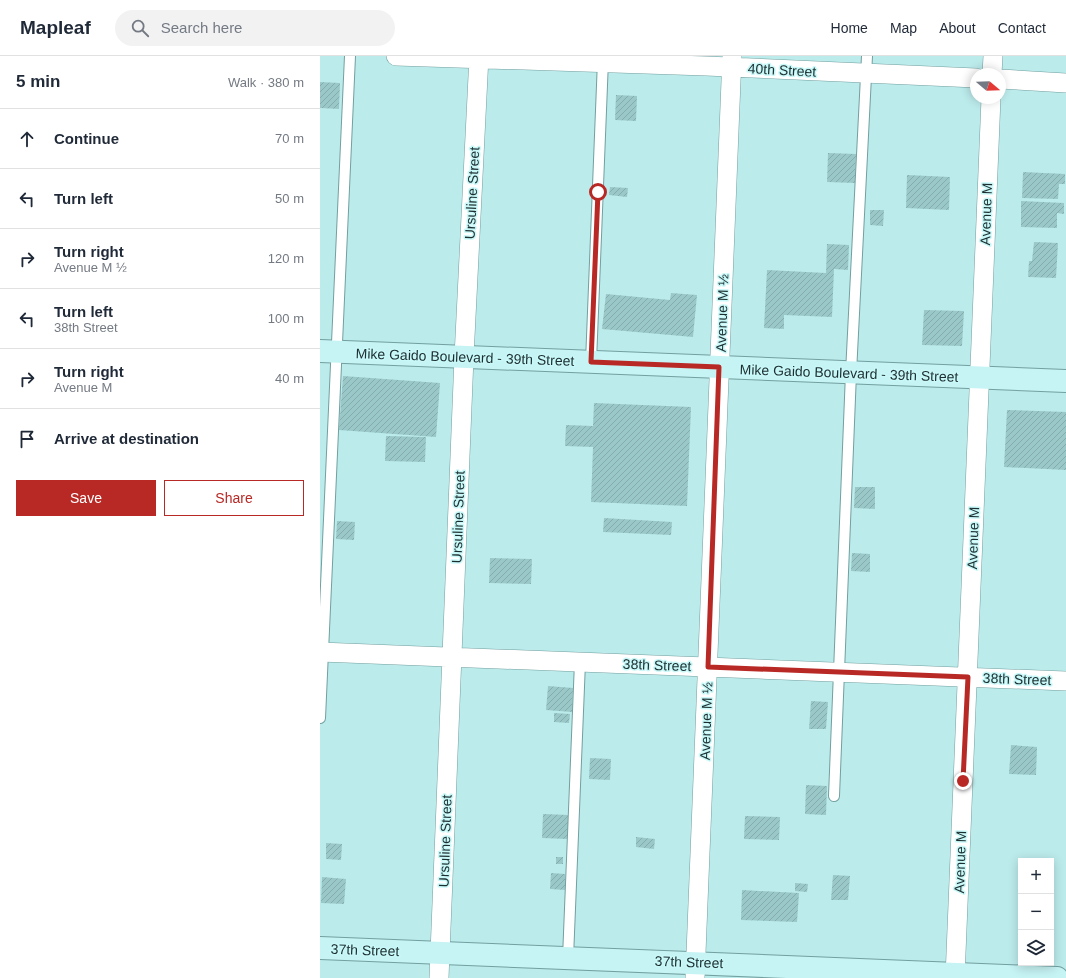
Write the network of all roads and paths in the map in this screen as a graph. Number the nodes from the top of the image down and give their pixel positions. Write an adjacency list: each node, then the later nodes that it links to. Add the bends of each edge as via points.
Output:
1 (350, 56): 14 (lane)
2 (396, 56): 5 (street, 40th Street)
3 (867, 56): 9 (lane)
4 (993, 56): 8 (street)
5 (479, 58): 6 (street, 40th Street); 15 (street, Ursuline Street)
6 (603, 59): 7 (street, 40th Street); 16 (lane)
7 (732, 62): 9 (street, 40th Street); 17 (street, Avenue M ½)
8 (992, 68)
9 (866, 75): 10 (street, 40th Street); 18 (lane)
10 (970, 78)
11 (1006, 79): 12 (street)
12 (1066, 83)
13 (991, 104): 19 (street, Avenue M)
14 (328, 351): 15 (main road, Mike Gaido Boulevard - 39th Street); 21 (lane)
15 (464, 357): 16 (main road, Mike Gaido Boulevard - 39th Street); 22 (street, Ursuline Street)
16 (591, 362): 17 (main road, Mike Gaido Boulevard - 39th Street)
17 (719, 367): 18 (main road, Mike Gaido Boulevard - 39th Street); 24 (street, Avenue M ½)
18 (851, 373): 19 (main road, Mike Gaido Boulevard - 39th Street); 25 (lane)
19 (980, 378): 20 (main road, Mike Gaido Boulevard - 39th Street); 26 (street, Avenue M)
20 (1066, 382)
21 (321, 652): 22 (street, 38th Street); 28 (lane)
22 (452, 657): 23 (street, 38th Street); 31 (street, Ursuline Street)
23 (580, 662): 24 (street, 38th Street); 32 (lane)
24 (708, 667): 25 (street, 38th Street); 33 (street, Avenue M ½)
25 (839, 672): 26 (street, 38th Street); 29 (lane)
26 (968, 677): 27 (street, 38th Street); 34 (street, Avenue M)
27 (1066, 681)
28 (320, 718)
29 (834, 796)
30 (320, 948): 31 (main road, 37th Street)
31 (440, 953): 32 (main road, 37th Street); 35 (street, Ursuline Street)
32 (568, 958): 33 (main road, 37th Street)
33 (696, 970): 34 (main road, 37th Street)
34 (955, 976): 36 (main road, 37th Street)
35 (439, 978)
36 (1057, 978)

